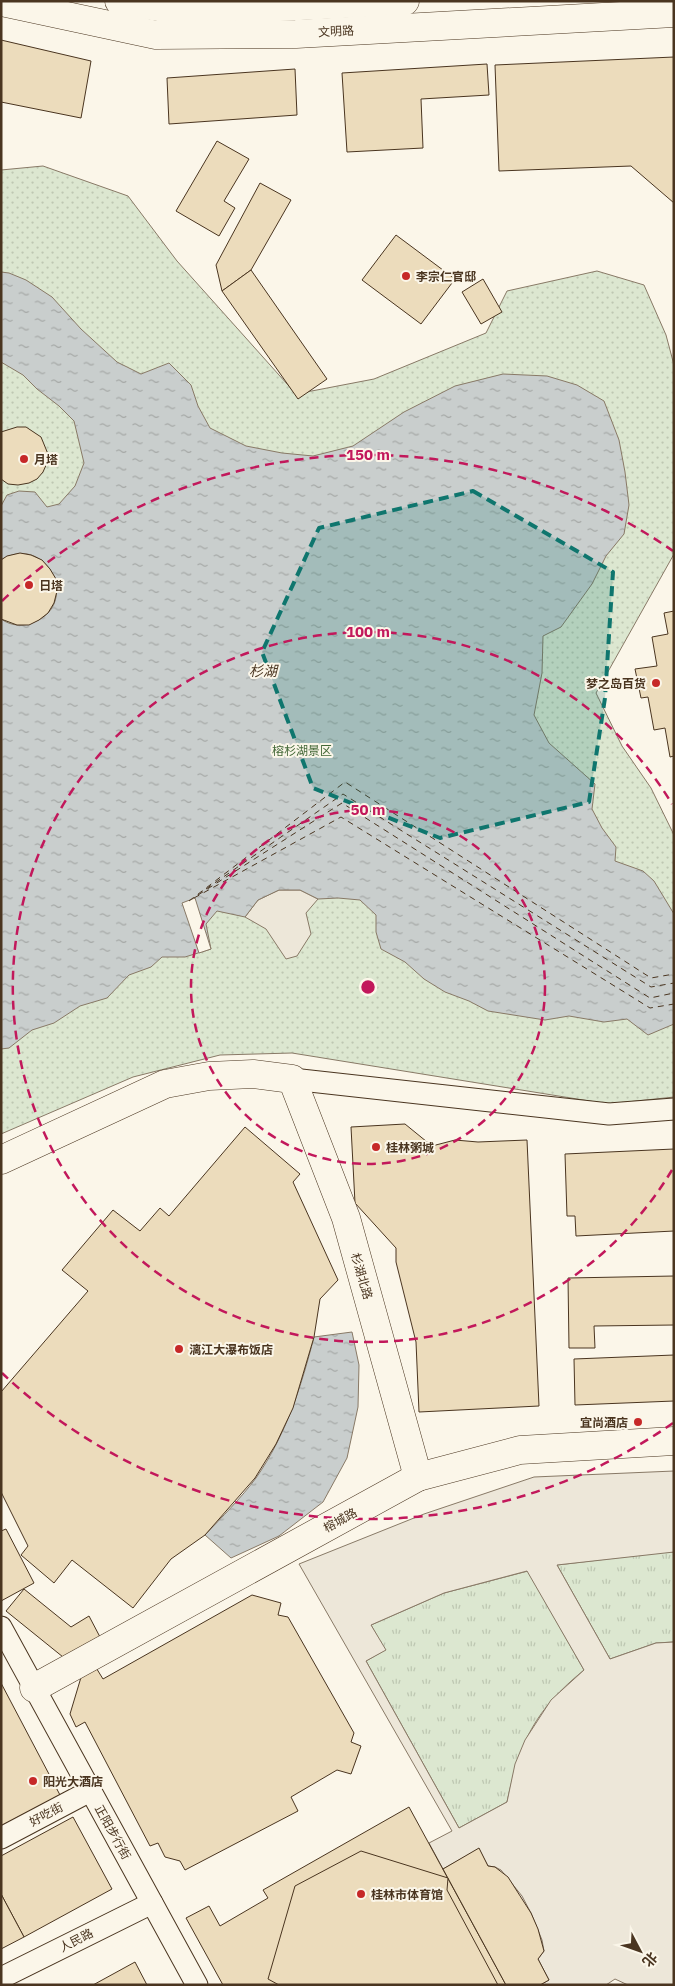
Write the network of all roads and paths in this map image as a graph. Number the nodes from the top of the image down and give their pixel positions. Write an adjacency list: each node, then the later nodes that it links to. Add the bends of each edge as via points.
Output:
1 (119, 1): 2 (street, via 164,8 217,10)
2 (406, 1)
3 (1, 2): 4 (street, 文明路, via 156,34 296,34)
4 (674, 13)
5 (292, 1079): 6 (street, via 609,1114); 7 (street, via 253,1074 209,1076 165,1084); 9 (street, 杉湖北路, via 346,1218)
6 (674, 1109)
7 (1, 1160)
8 (674, 1441): 9 (street, 榕城路, via 520,1450)
9 (418, 1476): 11 (street, 榕城路)
10 (1, 1627): 11 (street, 正阳步行街)
11 (34, 1688): 12 (street, 正阳步行街)
12 (90, 1790): 13 (street, 好吃街); 14 (street, 正阳步行街)
13 (1, 1838)
14 (152, 1902): 15 (street, 人民路); 16 (street, 正阳步行街)
15 (1, 1978)
16 (197, 1985)

